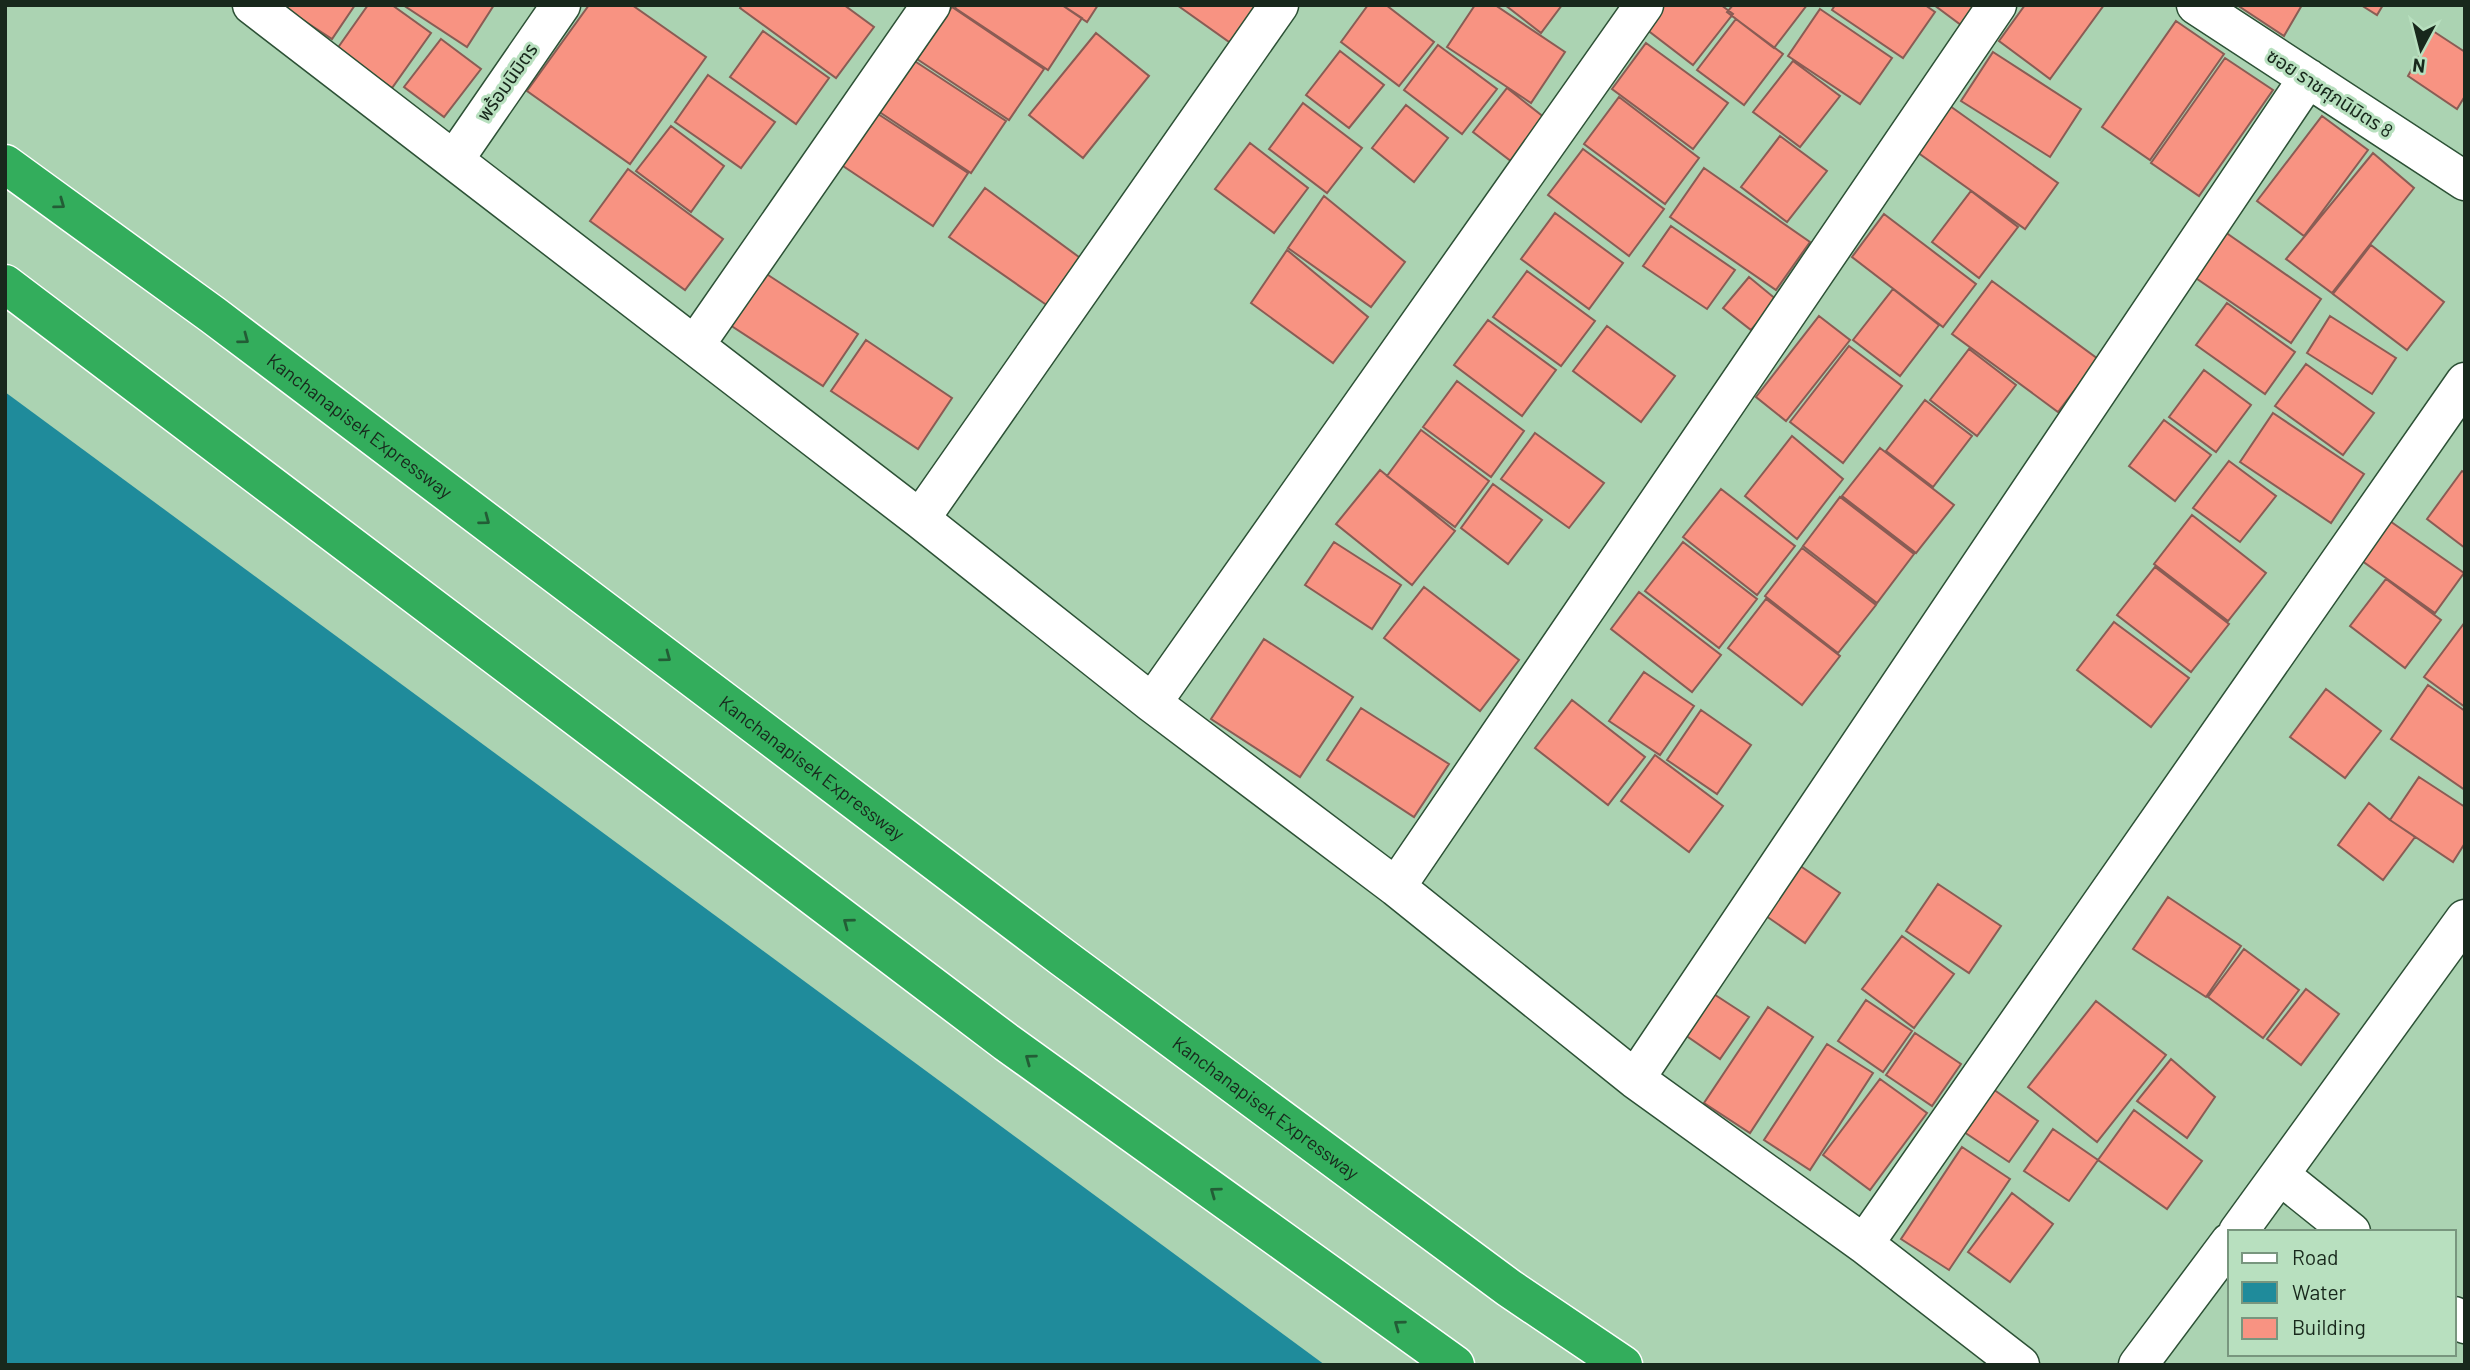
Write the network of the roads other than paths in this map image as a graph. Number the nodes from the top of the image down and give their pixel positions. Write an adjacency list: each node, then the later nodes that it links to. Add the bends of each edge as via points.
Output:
1 (251, 5): 9 (street)
2 (561, 5): 9 (street, พร้อมนิมิตร)
3 (931, 5): 13 (street)
4 (1279, 5): 15 (street)
5 (1644, 5): 16 (street)
6 (1997, 5): 17 (street)
7 (2196, 5): 8 (street, ซอย ราชศุภนิมิตร 8)
8 (2308, 78): 11 (street, ซอย ราชศุภนิมิตร 8); 20 (street)
9 (454, 160): 13 (street)
10 (5, 164): 27 (highway, Kanchanapisek Expressway, one-way to 27, via 224,324 1073,966 1509,1288)
11 (2465, 181)
12 (5, 284): 26 (highway, one-way to 12, via 1006,1042)
13 (695, 345): 15 (street)
14 (2465, 382): 24 (street)
15 (920, 519): 16 (street)
16 (1152, 703): 17 (street)
17 (1396, 887): 20 (street)
18 (2465, 919): 19 (street)
19 (2453, 960): 21 (street)
20 (1635, 1079): 24 (street)
21 (2280, 1175): 22 (street); 23 (street)
22 (2239, 1230)
23 (2349, 1230)
24 (1864, 1244): 28 (street)
25 (2228, 1245): 29 (street)
26 (1455, 1365)
27 (1623, 1365)
28 (2020, 1365)
29 (2138, 1365)

